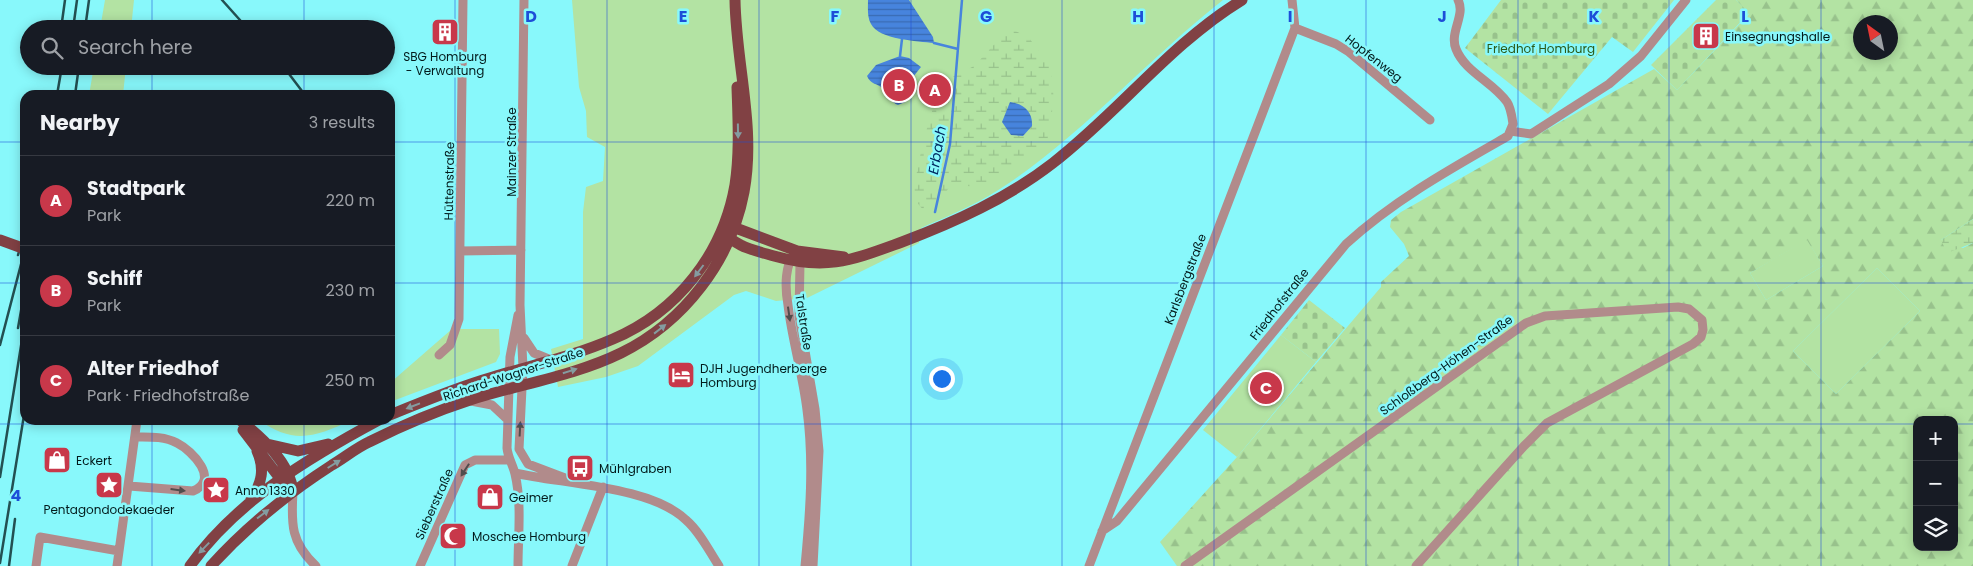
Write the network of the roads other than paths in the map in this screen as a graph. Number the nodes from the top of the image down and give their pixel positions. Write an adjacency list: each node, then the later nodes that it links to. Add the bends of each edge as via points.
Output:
1 (463, 0): 16 (street, Hüttenstraße)
2 (524, 0): 15 (street, Mainzer Straße)
3 (735, 0): 11 (main road, Richard-Wagner-Straße, via 738,159)
4 (1242, 0): 18 (main road, via 1173,52 1053,163 1007,193 942,226)
5 (1292, 0): 8 (street, Karlsbergstraße)
6 (1458, 0): 10 (street, via 1461,6 1454,40 1456,48 1461,59 1508,102 1513,124)
7 (1686, 0): 10 (street, via 1641,56 1608,84 1531,134)
8 (1295, 28): 9 (street, Hopfenweg, via 1349,52); 50 (street, Karlsbergstraße)
9 (1430, 120)
10 (1510, 131): 50 (street, Friedhofstraße, via 1508,136 1435,178 1384,213 1346,244 1117,521)
11 (728, 228): 12 (main road); 17 (main road); 23 (main road, Richard-Wagner-Straße, one-way to 23, via 701,269 656,314 613,339)
12 (729, 239): 19 (main road); 26 (main road, Richard-Wagner-Straße, one-way to 12, via 619,354 653,334 692,299 716,266)
13 (0, 240): 14 (main road, bridge)
14 (20, 247)
15 (521, 250): 16 (street); 20 (street, Mainzer Straße)
16 (460, 251): 22 (street, Hüttenstraße, via 459,319 450,345)
17 (797, 251): 18 (main road, via 832,257); 19 (street)
18 (857, 256): 19 (main road, via 836,263)
19 (794, 261): 61 (street, Talstraße, one-way to 61, via 787,299 808,410 811,452); 62 (street, Talstraße, via 819,451)
20 (520, 305): 21 (street, Mainzer Straße); 25 (street, Mainzer Straße)
21 (522, 332): 23 (street, Mainzer Straße, via 534,353); 24 (street, Mainzer Straße)
22 (438, 354)
23 (551, 360): 24 (main road, Richard-Wagner-Straße)
24 (523, 368): 25 (main road, Richard-Wagner-Straße); 26 (street, Mainzer Straße)
25 (509, 372): 27 (street, Mainzer Straße); 29 (main road, Richard-Wagner-Straße, one-way to 29)
26 (523, 385): 27 (main road, Richard-Wagner-Straße); 40 (street, Mainzer Straße, one-way to 26, via 519,449)
27 (508, 390): 28 (main road, Richard-Wagner-Straße); 30 (street, Mainzer Straße)
28 (469, 400): 30 (street, via 492,405); 47 (main road, Richard-Wagner-Straße, one-way to 28, via 367,443)
29 (395, 413)
30 (507, 419): 39 (street, Mainzer Straße)
31 (136, 425): 35 (street)
32 (241, 425): 36 (main road)
33 (244, 425): 38 (main road)
34 (370, 425): 37 (main road)
35 (135, 437): 45 (street); 45 (street, one-way to 35, via 193,491 205,480 200,462 178,443 159,437)
36 (248, 437): 42 (main road); 49 (main road, via 260,459 262,474 258,489)
37 (343, 439): 38 (main road, via 298,451); 42 (main road)
38 (267, 444): 42 (main road)
39 (508, 460): 41 (street, Mainzer Straße); 57 (street, Sieberstraße, one-way to 57, via 475,460 466,465)
40 (528, 464): 41 (street, via 519,467); 43 (street, Mainzer Straße); 44 (street)
41 (515, 473): 43 (street); 48 (street, Mainzer Straße)
42 (285, 476): 47 (main road); 49 (main road)
43 (525, 476): 44 (street); 48 (street, Mainzer Straße)
44 (574, 481): 46 (street)
45 (129, 486): 51 (street)
46 (603, 487): 59 (street); 60 (street, via 676,512 694,528)
47 (293, 492): 55 (main road, Richard-Wagner-Straße, one-way to 47, via 257,519); 56 (street, via 296,539 304,555)
48 (518, 507): 58 (street, Mainzer Straße)
49 (244, 509): 54 (main road, one-way to 54)
50 (1102, 531): 63 (street, Karlsbergstraße)
51 (119, 551): 52 (street, via 40,537); 53 (street)
52 (36, 566)
53 (117, 566)
54 (190, 566)
55 (212, 566)
56 (316, 566)
57 (420, 566)
58 (518, 566)
59 (572, 566)
60 (719, 566)
61 (805, 566)
62 (813, 566)
63 (1089, 566)
64 (1185, 566): 65 (street, Schloßberg-Höhen-Straße, via 1526,323 1545,316 1665,308 1689,309 1697,314 1702,320 1700,338 1547,423)
65 (1416, 566)

